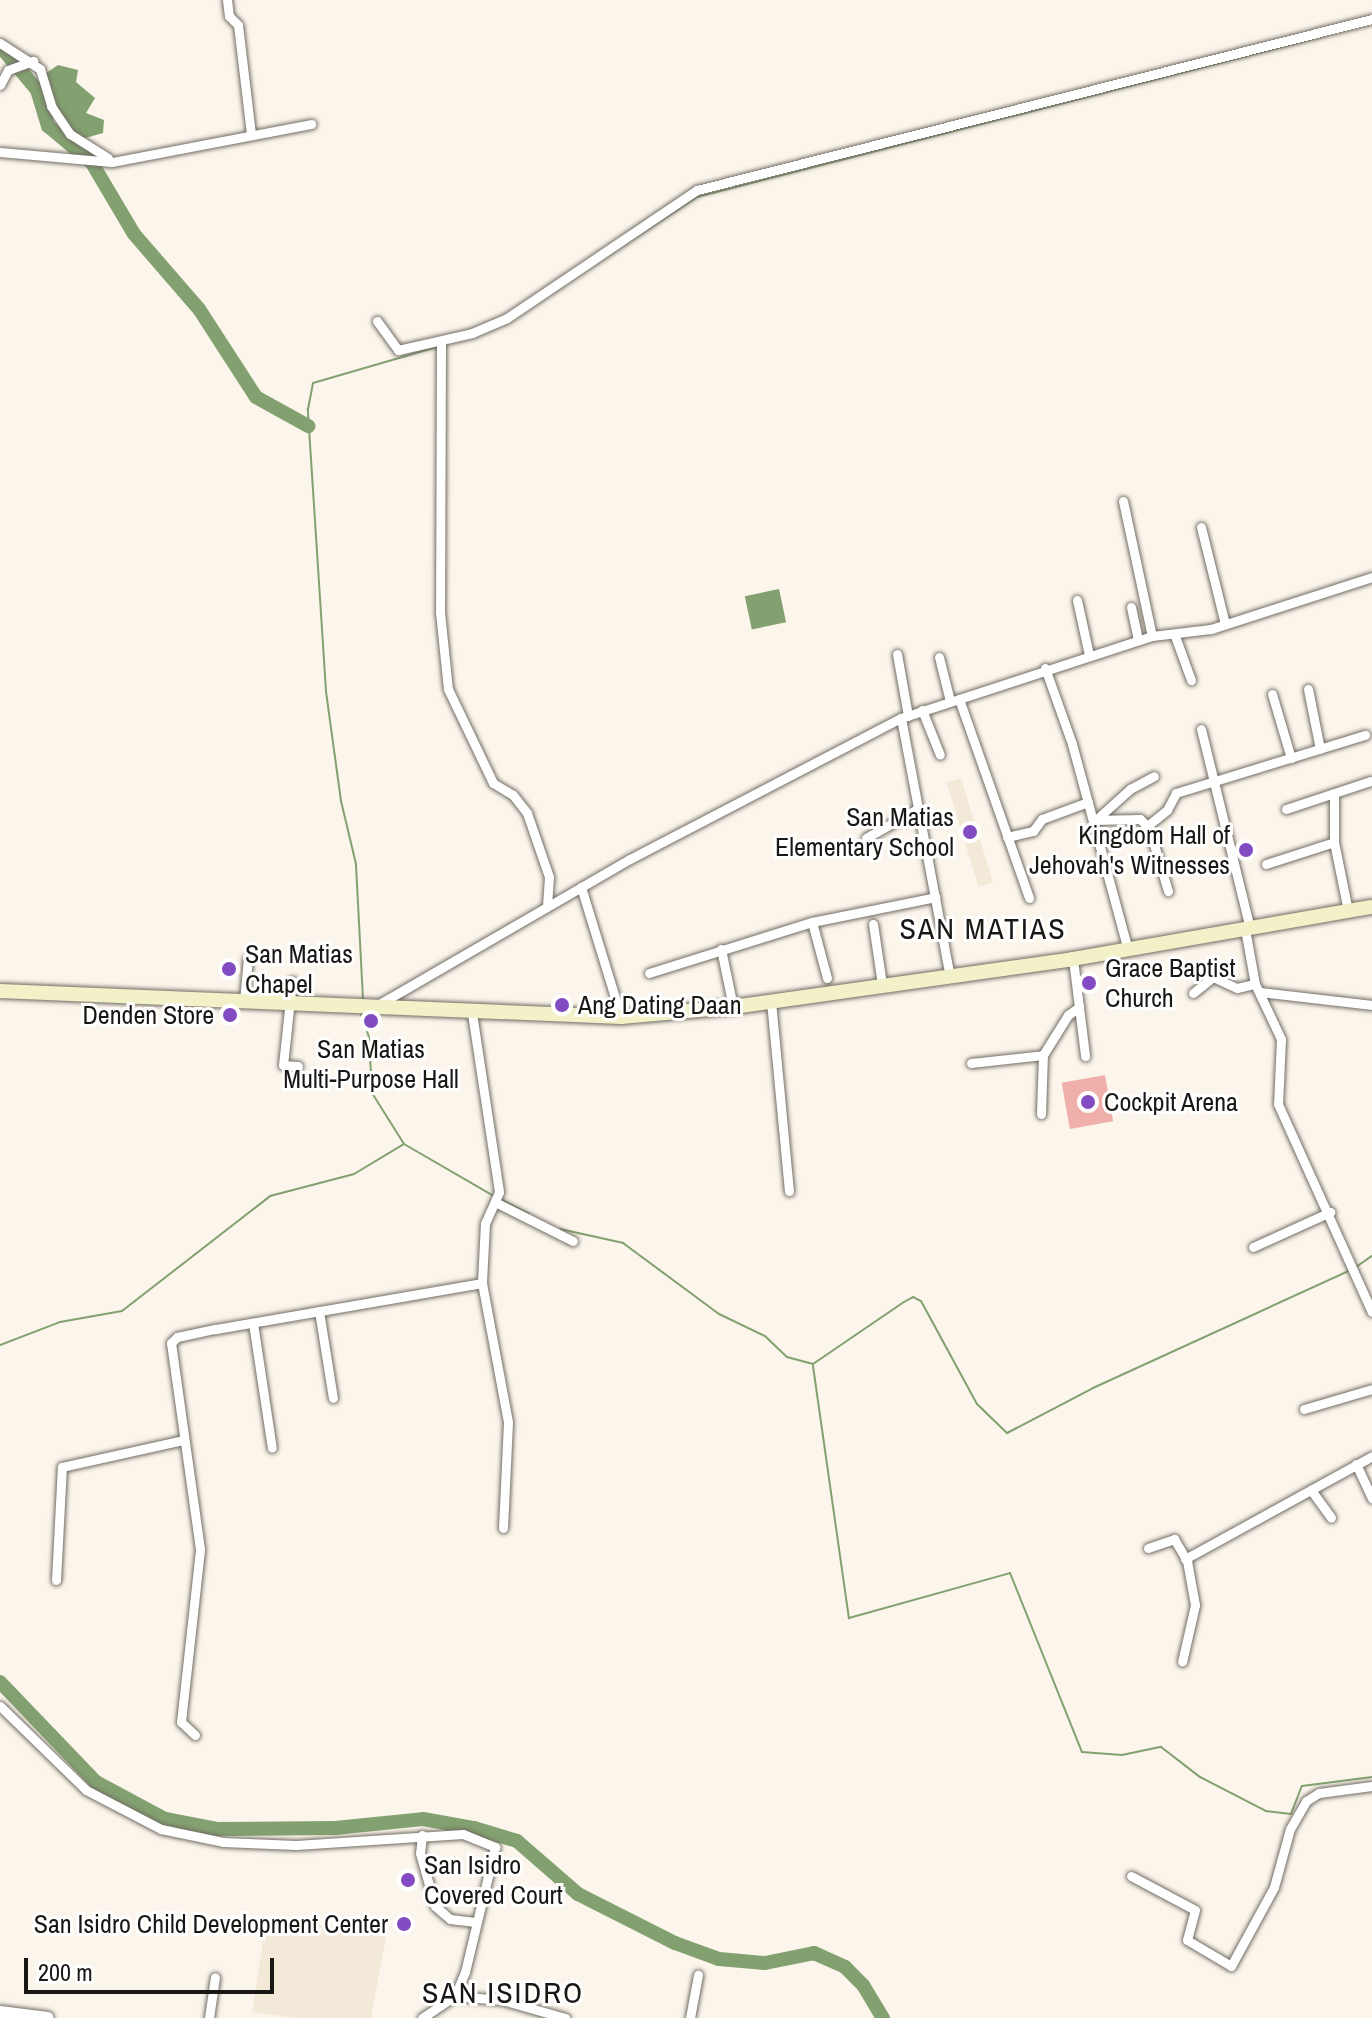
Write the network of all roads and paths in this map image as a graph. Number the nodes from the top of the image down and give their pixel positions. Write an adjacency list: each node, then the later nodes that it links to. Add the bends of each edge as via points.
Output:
1 (227, 0): 7 (street, via 229,16 238,25)
2 (1372, 19): 11 (street, via 697,190 507,318)
3 (0, 43): 4 (street)
4 (33, 61): 5 (street, via 3,74); 9 (street, via 62,126)
5 (0, 85)
6 (311, 124): 7 (street)
7 (251, 134): 9 (street, via 112,162)
8 (0, 152): 9 (street)
9 (104, 159)
10 (377, 321): 11 (street, via 398,350)
11 (441, 342): 53 (street, via 440,612 446,679 493,783 513,795 527,813 549,877)
12 (1123, 501): 18 (street)
13 (1201, 527): 17 (street)
14 (1372, 577): 17 (street)
15 (1077, 600): 22 (street)
16 (1131, 607): 20 (street)
17 (1225, 624): 19 (street)
18 (1152, 636): 19 (street); 20 (street)
19 (1175, 636): 25 (street)
20 (1138, 640): 22 (street)
21 (897, 654): 30 (street)
22 (1089, 655): 24 (street)
23 (939, 657): 28 (street)
24 (1045, 668): 28 (street); 40 (street)
25 (1191, 680)
26 (1308, 689): 33 (street)
27 (1272, 694): 35 (street)
28 (954, 700): 29 (street); 45 (street)
29 (922, 710): 30 (street); 34 (street)
30 (905, 717): 41 (street); 49 (street, via 786,774)
31 (1201, 729): 37 (street)
32 (1365, 735): 33 (street)
33 (1320, 749): 35 (street)
34 (940, 755)
35 (1291, 758): 37 (street)
36 (1154, 776): 43 (street)
37 (1216, 780): 44 (street, via 1176,793 1167,810); 58 (street)
38 (1370, 781): 39 (street)
39 (1334, 793): 42 (street); 47 (street)
40 (1088, 802): 43 (street); 45 (street, via 1042,819 1033,831)
41 (917, 809): 46 (street); 51 (street)
42 (1286, 809)
43 (1096, 819): 44 (street, via 1133,816); 60 (street)
44 (1146, 827): 50 (street)
45 (1007, 837): 52 (street)
46 (866, 838)
47 (1334, 842): 48 (street); 55 (street)
48 (1266, 864)
49 (581, 887): 53 (street); 79 (street)
50 (1168, 891)
51 (936, 897): 56 (street); 64 (street)
52 (1029, 898)
53 (547, 905): 77 (street)
54 (1372, 907): 55 (main road)
55 (1348, 911): 58 (main road)
56 (812, 922): 59 (street); 65 (street)
57 (873, 924): 67 (street)
58 (1247, 929): 60 (main road); 68 (street)
59 (721, 949): 63 (street); 75 (street)
60 (1128, 950): 62 (main road)
61 (248, 958): 71 (street)
62 (1073, 959): 64 (main road); 76 (street)
63 (649, 973)
64 (949, 973): 67 (main road)
65 (827, 978)
66 (292, 981): 73 (street)
67 (882, 984): 72 (main road)
68 (1257, 988): 70 (street, via 1237,988 1213,977); 74 (street); 87 (street, via 1281,1039 1278,1104)
69 (0, 991): 71 (main road)
70 (1193, 993)
71 (244, 1001): 73 (main road)
72 (771, 1001): 75 (main road); 85 (street)
73 (290, 1004): 77 (main road); 83 (street, via 283,1065)
74 (1372, 1005)
75 (733, 1007): 79 (main road)
76 (1079, 1007): 80 (street); 81 (street)
77 (367, 1008): 78 (main road)
78 (472, 1013): 79 (main road); 86 (street, via 499,1192)
79 (621, 1017)
80 (1043, 1055): 82 (street); 84 (street)
81 (1085, 1056)
82 (971, 1063)
83 (298, 1066)
84 (1041, 1114)
85 (789, 1191)
86 (495, 1202): 88 (street); 90 (street, via 485,1223)
87 (1330, 1212): 89 (street); 92 (street)
88 (573, 1241)
89 (1253, 1247)
90 (482, 1283): 91 (street); 104 (street, via 508,1422)
91 (319, 1311): 93 (street); 95 (street)
92 (1372, 1312)
93 (253, 1323): 97 (street, via 177,1337 171,1343); 98 (street)
94 (1372, 1389): 96 (street)
95 (333, 1398)
96 (1304, 1409)
97 (184, 1440): 107 (street, via 62,1467); 110 (street, via 200,1549 181,1722)
98 (272, 1448)
99 (1372, 1456): 100 (street)
100 (1356, 1464): 101 (street); 102 (street)
101 (1311, 1490): 103 (street); 106 (street)
102 (1372, 1499)
103 (1331, 1518)
104 (503, 1528)
105 (1148, 1548): 106 (street, via 1174,1539)
106 (1185, 1559): 108 (street, via 1195,1605)
107 (56, 1580)
108 (1182, 1662)
109 (0, 1706): 112 (street, via 86,1790 161,1829 223,1842 296,1845)
110 (195, 1735)
111 (1372, 1786): 113 (street, via 1319,1793 1306,1801 1290,1829 1274,1887 1231,1966 1187,1940 1195,1910)
112 (422, 1835): 114 (street, via 420,1853 435,1906 450,1919); 114 (street, via 463,1834 495,1847)
113 (1131, 1876)
114 (475, 1922): 117 (street)
115 (698, 1975): 124 (street)
116 (215, 1977): 121 (street)
117 (455, 1996): 122 (street); 123 (street, via 502,2000)
118 (0, 2012): 119 (street)
119 (22, 2016): 120 (street)
120 (48, 2018)
121 (209, 2018)
122 (422, 2018)
123 (565, 2018)
124 (690, 2018)

